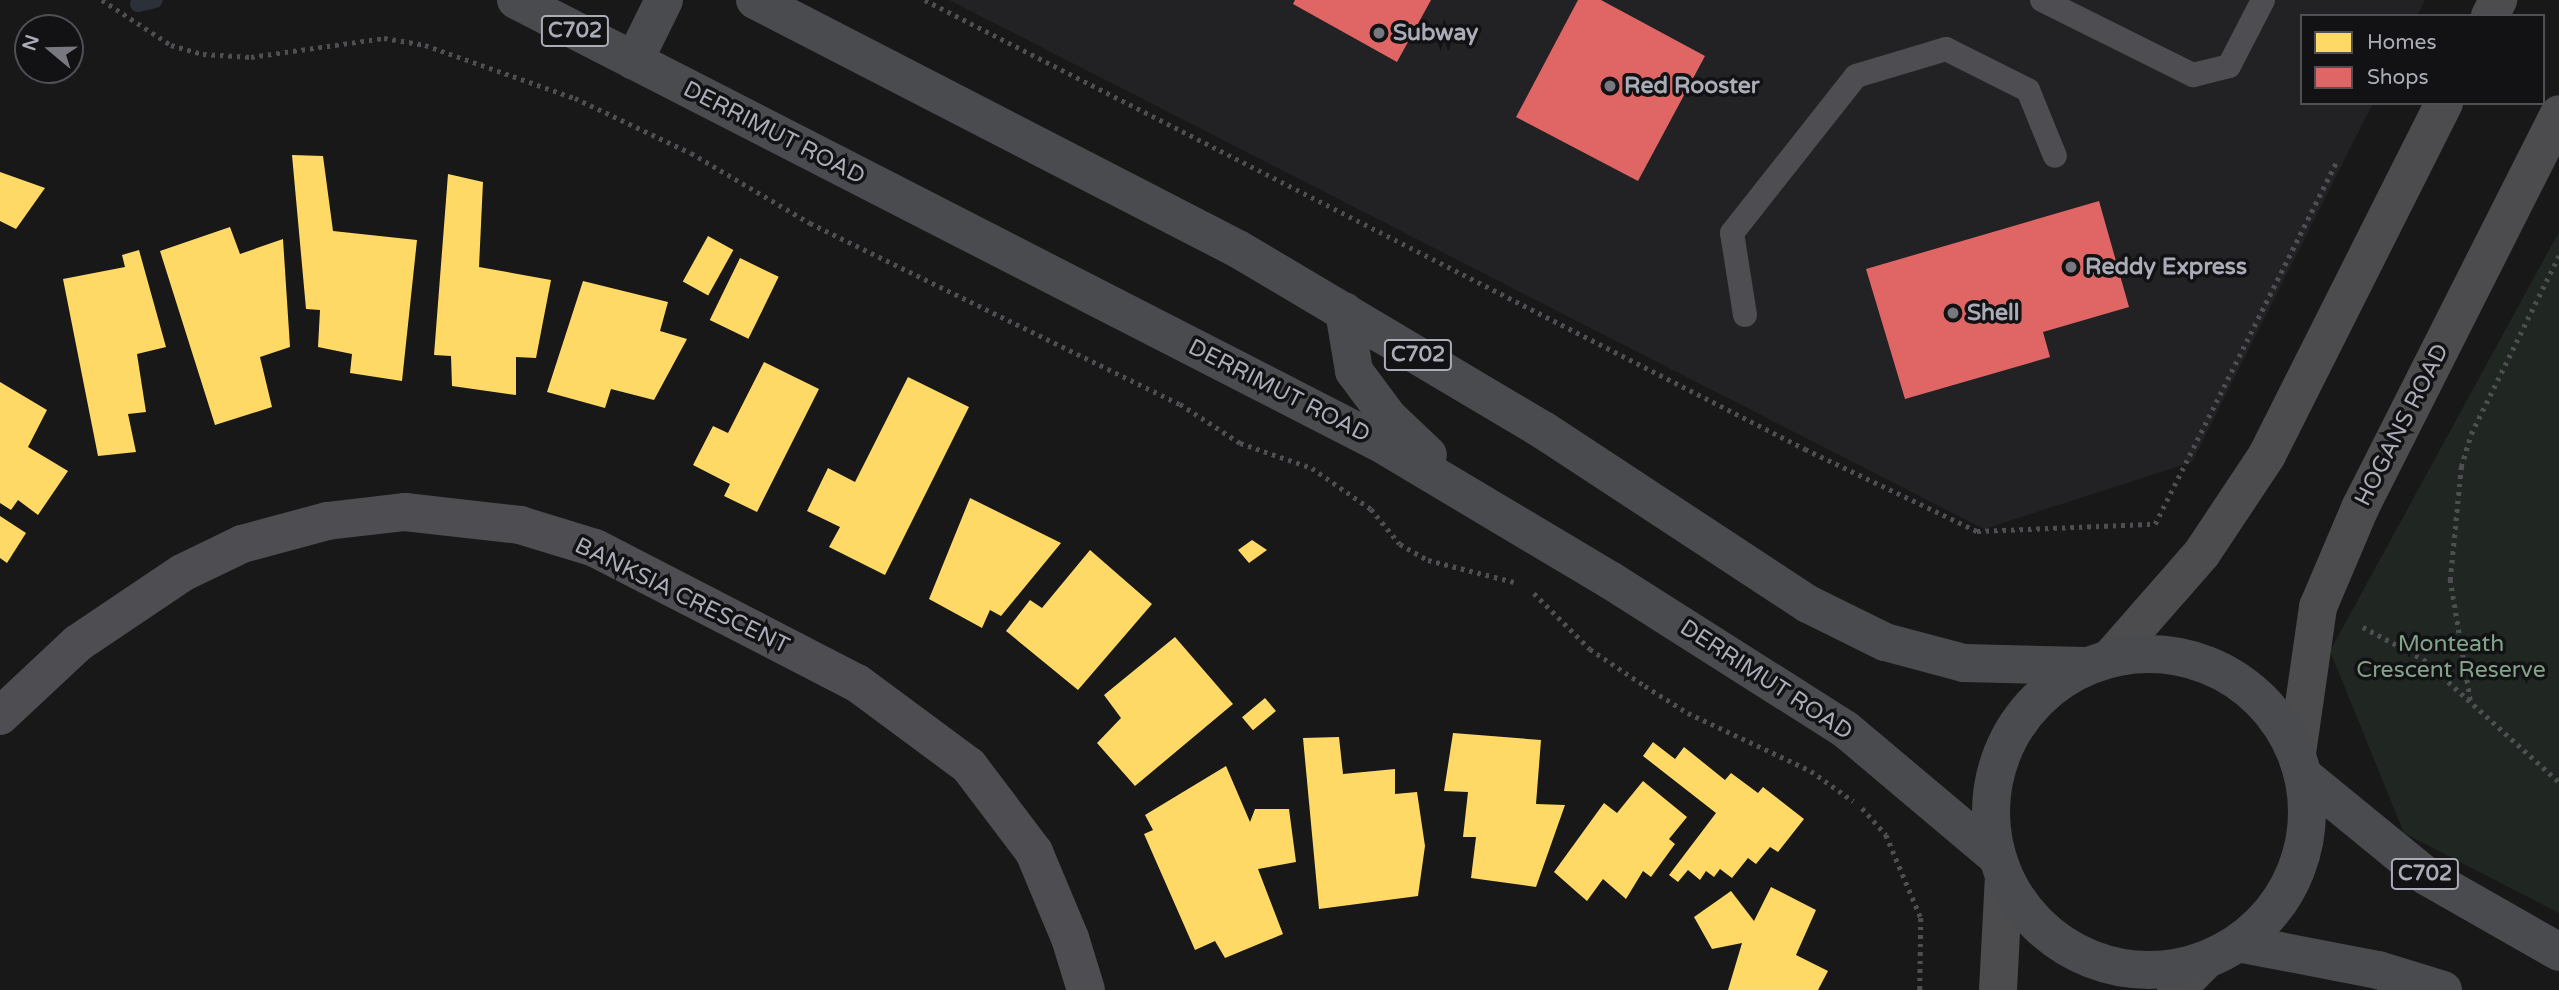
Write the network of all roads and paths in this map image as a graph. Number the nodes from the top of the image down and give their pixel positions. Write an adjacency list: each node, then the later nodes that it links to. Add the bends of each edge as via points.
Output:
1 (102, 0): 27 (path, via 171,45 203,54 251,57 384,38 425,45 575,98 691,153 810,223 1180,404 1240,443 1312,468 1371,509 1401,544 1428,560 1515,582 1536,594 1590,649 1646,686 1688,713 1811,771 1859,805 1886,835 1921,918)
2 (516, 0): 8 (highway, DERRIMUT ROAD / C702)
3 (664, 0): 8 (highway)
4 (755, 0): 14 (highway, C702, via 1238,249)
5 (925, 0): 12 (path, via 1805,449 1977,531 2155,524)
6 (2042, 0): 7 (lane, via 2193,75 2229,66)
7 (2263, 0)
8 (634, 61): 16 (highway, DERRIMUT ROAD / C702, via 1380,443)
9 (2443, 105): 18 (street, via 2267,455 2202,553)
10 (2559, 114): 21 (street, HOGANS ROAD, via 2360,508 2318,607)
11 (2055, 156): 15 (lane, via 2028,90 1946,49 1856,76 1732,233)
12 (2338, 159)
13 (2559, 255): 19 (path, via 2482,411 2461,467 2450,580)
14 (1344, 311): 16 (highway, via 1354,371 1388,417); 18 (highway, C702, via 1543,429 1808,604 1885,642 1965,663)
15 (1745, 315)
16 (1472, 498): 23 (highway, DERRIMUT ROAD / C702, via 1845,729)
17 (2357, 624): 19 (path, via 2423,659)
18 (2098, 661): 21 (highway, C702, via 2168,653 2222,670 2267,705); 23 (highway, via 2038,698 2005,744 1990,799)
19 (2470, 700): 22 (path)
20 (0, 716): 26 (street, BANKSIA CRESCENT, via 78,643 182,573 242,544 327,521 405,512 520,525 595,548 857,683 969,766 1034,852)
21 (2300, 765): 24 (highway, via 2307,823 2296,870 2273,911); 25 (highway, C702, via 2426,876)
22 (2559, 782)
23 (2000, 866): 24 (highway, C702, via 2030,918 2067,948 2111,966 2148,970); 28 (street)
24 (2222, 952): 29 (street); 30 (highway, C702, via 2378,970)
25 (2559, 952)
26 (1086, 990)
27 (1920, 990)
28 (1998, 990)
29 (2176, 990)
30 (2443, 990)

